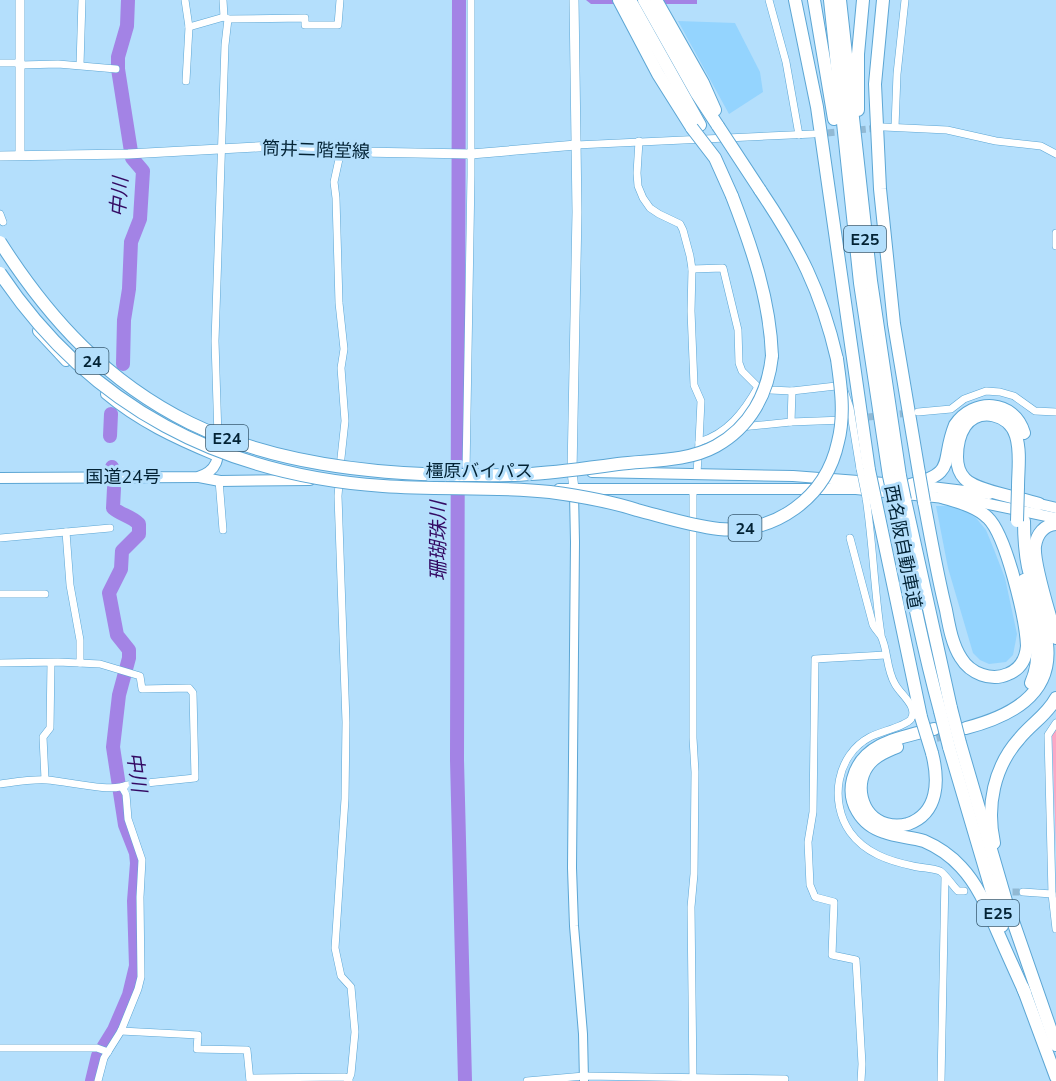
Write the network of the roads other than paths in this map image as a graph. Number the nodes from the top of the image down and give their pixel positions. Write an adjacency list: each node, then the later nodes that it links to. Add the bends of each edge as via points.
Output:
1 (20, 0): 25 (main road)
2 (82, 0): 26 (street)
3 (185, 0): 21 (street)
4 (223, 0): 20 (street)
5 (340, 0): 20 (street, via 338,25 305,25 305,18)
6 (471, 0): 37 (street)
7 (574, 0): 34 (main road)
8 (619, 0): 23 (highway)
9 (630, 0): 23 (highway)
10 (644, 0): 22 (highway)
11 (656, 0): 22 (highway)
12 (769, 0): 32 (street, via 786,62)
13 (795, 0): 62 (highway, via 818,107)
14 (814, 0): 41 (highway)
15 (830, 0): 41 (highway, 西名阪自動車道 / E25)
16 (840, 0): 50 (highway, 西名阪自動車道 / E25)
17 (863, 0): 50 (highway, via 858,117)
18 (883, 0): 92 (highway, bridge, via 875,84 880,189 894,324 924,502 954,643 968,667 997,677 1007,675 1022,663)
19 (905, 0): 30 (street)
20 (226, 18): 21 (street); 35 (street)
21 (189, 27): 28 (street)
22 (665, 27): 76 (highway, 24, bridge, via 703,83 730,145 805,262 837,359 842,414 834,457 810,496 787,515 755,527 719,529 605,501)
23 (641, 32): 45 (highway, E24, bridge, via 715,158 755,257 769,313 772,356 767,386 752,414 730,437 702,452 530,474 417,475 353,469 283,455 189,422 115,375 60,325)
24 (0, 63): 25 (street)
25 (21, 64): 26 (street); 39 (main road)
26 (80, 65): 27 (street)
27 (116, 69)
28 (186, 81)
29 (884, 127): 30 (street)
30 (895, 127): 38 (street, via 947,130 1041,146)
31 (813, 134): 32 (street)
32 (799, 135): 33 (street)
33 (639, 141): 34 (street); 47 (street, via 638,186 650,208 680,224)
34 (576, 145): 37 (main road, 筒井二階堂線); 65 (main road)
35 (221, 149): 36 (main road, 筒井二階堂線, via 293,145); 39 (main road, 筒井二階堂線); 58 (street, via 215,341)
36 (341, 150): 37 (main road, 筒井二階堂線); 61 (street, via 334,182 344,349 345,421)
37 (470, 154): 64 (street)
38 (1056, 154)
39 (20, 155): 40 (main road, 筒井二階堂線)
40 (0, 156)
41 (852, 212): 67 (highway, 西名阪自動車道 / E25, via 869,347)
42 (0, 213): 43 (street)
43 (3, 222)
44 (1056, 233): 46 (street)
45 (0, 244): 58 (highway, 橿原バイパス / 24, via 34,300 89,358 160,410)
46 (1056, 246)
47 (692, 269): 51 (street, via 723,268 738,330 739,363); 59 (street, via 694,385 701,400)
48 (0, 273): 76 (highway, E24, bridge, via 49,336 105,388 158,423 210,448 280,469 351,482)
49 (0, 280): 60 (highway, 橿原バイパス / 24, via 48,342 122,408)
50 (871, 281): 67 (highway, 西名阪自動車道 / E25)
51 (758, 387): 52 (street); 57 (street)
52 (792, 391): 56 (street); 62 (street, via 836,386 844,390)
53 (918, 412): 54 (street, via 951,409 986,391 1014,396 1035,411)
54 (1056, 412)
55 (847, 419): 56 (street)
56 (791, 422): 57 (street)
57 (727, 429): 59 (street)
58 (218, 440): 60 (highway); 61 (highway, 橿原バイパス / 24, via 275,457)
59 (699, 442): 66 (street)
60 (219, 457): 63 (highway); 70 (highway, 橿原バイパス / 24)
61 (340, 467): 64 (highway, 橿原バイパス / 24, bridge)
62 (865, 469): 79 (highway, bridge)
63 (210, 472): 68 (highway, 国道24号 / 24); 71 (street)
64 (465, 472): 65 (highway, 橿原バイパス / 24)
65 (572, 472): 66 (highway, 橿原バイパス / 24); 75 (main road)
66 (697, 473): 73 (highway, 橿原バイパス / 24)
67 (895, 476): 102 (highway, 西名阪自動車道 / E25, bridge, via 913,602)
68 (198, 477): 69 (highway, 国道24号 / 24); 71 (highway, 24)
69 (0, 478)
70 (310, 480): 71 (highway, 24); 72 (highway, 橿原バイパス / 24)
71 (220, 481): 85 (street)
72 (339, 484): 75 (highway, 橿原バイパス / 24, bridge); 122 (street, via 346,722 335,948 341,976 351,987 355,1032)
73 (910, 485): 74 (highway, via 939,475 959,418 987,405 1009,411 1022,428 1025,445); 80 (highway, 橿原バイパス / 24)
74 (1021, 488): 80 (highway, via 1017,442 1008,421 996,415 971,420 958,446 958,468 964,478 981,488); 89 (highway)
75 (574, 489): 77 (highway, 橿原バイパス / 24); 119 (street, via 572,868)
76 (529, 490)
77 (693, 490): 78 (highway, 橿原バイパス / 24, via 856,489); 120 (street)
78 (942, 497): 82 (highway, 24); 89 (highway, via 966,504 988,518)
79 (870, 498): 93 (street); 112 (highway, bridge, via 921,717 932,753 936,784 925,813 911,823 895,826 872,816 860,792 863,775 871,762 897,747 935,733 894,739 875,748 861,762 851,787 854,804 863,820 877,830 929,843 962,868 984,902)
80 (1039, 504): 81 (highway, 24)
81 (1056, 508)
82 (1056, 518)
83 (1056, 524): 89 (highway, via 1045,527)
84 (110, 528): 86 (street)
85 (223, 530)
86 (66, 532): 87 (street); 98 (street)
87 (0, 538)
88 (850, 538): 93 (street, via 873,626)
89 (1024, 563): 92 (highway); 92 (highway); 92 (highway, via 1037,582); 92 (highway, via 1020,584)
90 (0, 594): 91 (street)
91 (45, 594)
92 (1033, 601): 94 (highway); 101 (highway, via 1038,656 1031,682 1003,708)
93 (881, 637): 95 (street)
94 (1056, 638)
95 (885, 655): 106 (street, via 895,685 913,708 913,715 904,724 867,738 851,753 840,772 838,804 849,831 872,853 940,872); 125 (street, via 815,659 810,885 815,897 834,902 832,955 856,960)
96 (0, 663): 97 (street)
97 (51, 663): 98 (street); 103 (street, via 50,728 43,737)
98 (80, 663): 105 (street, via 100,664 140,676 142,689 189,688 193,693 195,778)
99 (1056, 698): 111 (highway, via 1003,761 991,806 993,837)
100 (1056, 723): 109 (street, via 1048,735)
101 (965, 724)
102 (954, 745): 111 (highway, 西名阪自動車道 / E25); 112 (highway, 西名阪自動車道 / E25, via 995,904)
103 (45, 779): 104 (street); 105 (street)
104 (0, 784)
105 (122, 787): 113 (street, via 142,860 141,977)
106 (945, 877): 107 (street, via 958,891); 126 (street)
107 (964, 891)
108 (1023, 892): 109 (street)
109 (1052, 894): 110 (street)
110 (1056, 929)
111 (1031, 977): 114 (highway, 西名阪自動車道 / E25)
112 (1025, 993): 117 (highway, 西名阪自動車道 / E25)
113 (121, 1031): 116 (street); 118 (street, via 198,1035 197,1049 247,1050)
114 (1056, 1045)
115 (0, 1048): 116 (street, via 97,1048)
116 (108, 1052): 121 (street)
117 (1056, 1077)
118 (250, 1079): 122 (street, via 345,1077)
119 (584, 1079): 120 (street); 123 (street)
120 (693, 1080): 124 (street)
121 (98, 1081)
122 (349, 1081)
123 (527, 1081)
124 (784, 1081)
125 (861, 1081)
126 (941, 1081)

